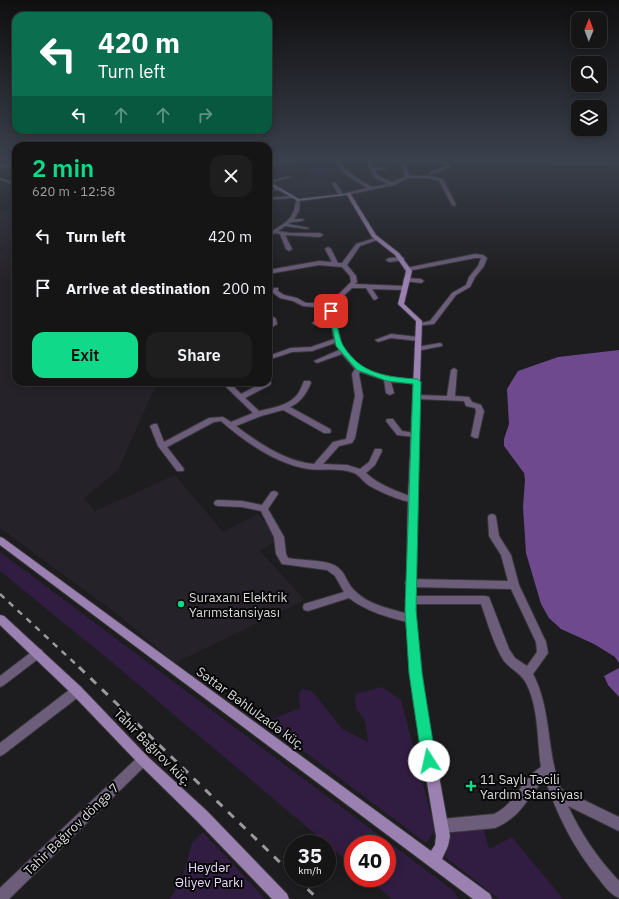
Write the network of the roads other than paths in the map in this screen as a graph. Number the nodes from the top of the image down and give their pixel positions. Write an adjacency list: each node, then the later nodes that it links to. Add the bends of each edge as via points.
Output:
1 (298, 200): 5 (street, via 297,211)
2 (349, 200): 13 (street)
3 (451, 200): 4 (street)
4 (454, 205)
5 (291, 220): 6 (street); 7 (street)
6 (302, 220)
7 (285, 225): 8 (street); 9 (street)
8 (307, 228)
9 (275, 232): 10 (street); 11 (street)
10 (272, 234)
11 (282, 234): 12 (street); 14 (street)
12 (320, 235)
13 (377, 239): 16 (street); 19 (street, via 358,245)
14 (289, 249)
15 (328, 249): 18 (street)
16 (402, 259): 17 (street); 20 (street)
17 (389, 260)
18 (336, 263): 19 (street); 21 (street, via 310,264)
19 (344, 264): 24 (street, via 354,279)
20 (408, 269): 23 (street); 31 (street, via 475,256 484,258 468,286 454,294 432,323)
21 (272, 271)
22 (421, 281): 23 (street)
23 (405, 284): 25 (street); 31 (street, via 401,304 417,318)
24 (351, 286): 25 (street); 28 (street, via 336,299)
25 (369, 288): 27 (street)
26 (276, 290): 28 (street, via 275,292 282,297)
27 (375, 298)
28 (331, 311): 29 (street)
29 (334, 322): 30 (street); 33 (street)
30 (315, 323)
31 (418, 325): 32 (street)
32 (418, 339): 34 (street, via 391,336); 36 (street)
33 (338, 340): 37 (street); 39 (street, via 312,348 294,349)
34 (378, 340)
35 (440, 345): 36 (street)
36 (417, 349): 45 (street)
37 (344, 351): 41 (street); 42 (street)
38 (272, 354): 39 (street)
39 (275, 356): 40 (street)
40 (272, 357)
41 (317, 361)
42 (359, 369): 44 (street); 63 (street, via 355,374 359,396 352,438 336,444)
43 (454, 370): 52 (street)
44 (387, 379): 45 (street); 49 (street)
45 (417, 382): 51 (street)
46 (306, 383): 53 (street, via 304,392)
47 (229, 386): 50 (street)
48 (261, 386): 50 (street)
49 (390, 393)
50 (241, 397): 54 (street)
51 (417, 397): 52 (street); 59 (street)
52 (451, 397): 60 (street, via 466,399 469,404 480,409)
53 (285, 408): 54 (street); 58 (street)
54 (258, 414): 56 (street)
55 (390, 421): 59 (street, via 400,433)
56 (230, 425): 61 (street, via 223,419 212,420); 63 (street, via 256,445 300,465)
57 (154, 426): 61 (street)
58 (328, 431)
59 (415, 434): 67 (street)
60 (475, 436)
61 (162, 446): 64 (street)
62 (378, 451): 65 (street, via 372,463)
63 (316, 467): 65 (street, via 347,468)
64 (180, 469)
65 (361, 473): 67 (street, via 365,479 382,489)
66 (274, 494): 69 (street)
67 (412, 500): 72 (street)
68 (218, 503): 69 (street, via 242,504)
69 (264, 509): 74 (street, via 279,537 284,561 321,566 336,571)
70 (492, 517): 73 (street, via 494,536 510,565)
71 (0, 540): 89 (street, Səttar Bəhlulzadə küç.)
72 (410, 583): 73 (street); 75 (street)
73 (514, 585): 80 (street, via 541,642 543,653)
74 (351, 594): 76 (street); 78 (street, via 384,611)
75 (410, 600): 78 (street); 80 (street, via 485,600 504,652 510,661)
76 (308, 607)
77 (0, 619): 79 (street, Tahir Bağırov küç.)
78 (411, 619): 88 (street, via 419,700)
79 (38, 653): 81 (street); 82 (street, Tahir Bağırov küç.)
80 (527, 674): 85 (street, via 540,713)
81 (0, 682)
82 (77, 691): 83 (street); 84 (street, Tahir Bağırov küç.)
83 (0, 750)
84 (143, 760): 91 (street, Tahir Bağırov döngə 7); 92 (street, Tahir Bağırov küç., via 202,816)
85 (548, 770): 86 (street); 88 (street, via 539,775 517,806 503,818)
86 (556, 793): 87 (street); 90 (street, via 566,818 589,857)
87 (619, 824)
88 (442, 826): 89 (street, via 441,846)
89 (434, 860): 93 (street, Səttar Bəhlulzadə küç.)
90 (619, 891)
91 (0, 898)
92 (282, 899)
93 (485, 899)

